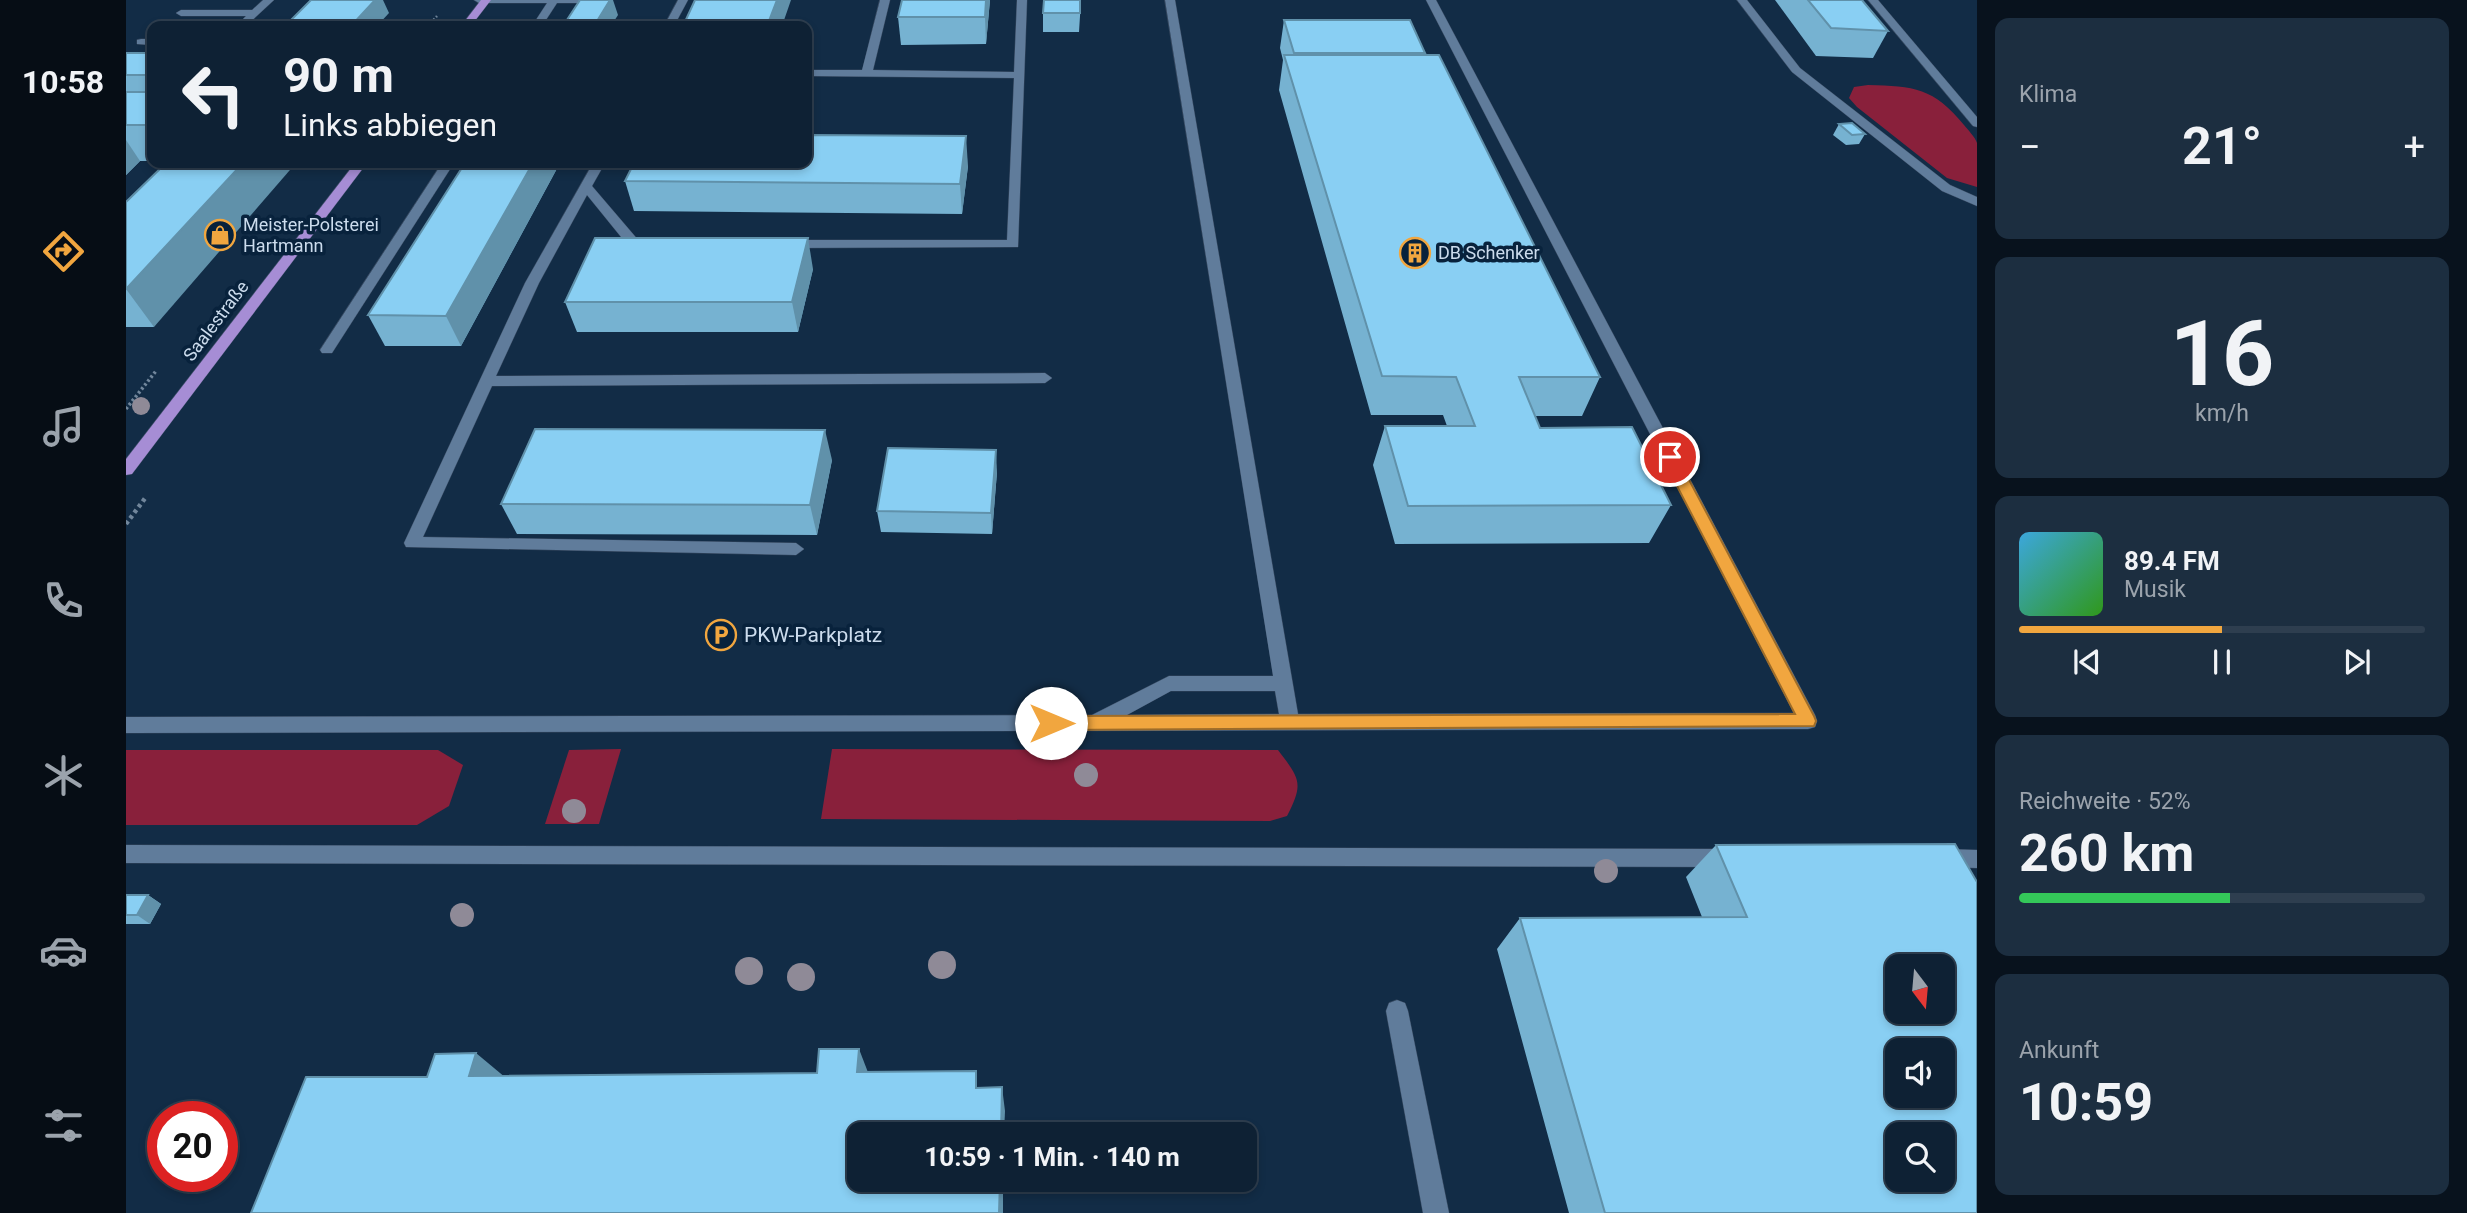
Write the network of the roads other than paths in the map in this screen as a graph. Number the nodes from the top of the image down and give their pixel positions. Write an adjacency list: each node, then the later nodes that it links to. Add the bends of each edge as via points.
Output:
1 (269, 0): 14 (lane)
2 (479, 0): 3 (lane)
3 (486, 0): 4 (lane); 16 (main road)
4 (554, 0): 5 (lane); 17 (lane)
5 (584, 0)
6 (683, 0): 18 (lane)
7 (886, 0): 20 (lane)
8 (1022, 0): 21 (lane)
9 (1171, 0): 35 (lane)
10 (1431, 0): 37 (lane, via 1808,721)
11 (1742, 0): 27 (lane, via 1796,70 1946,188)
12 (1873, 0): 22 (lane)
13 (181, 13): 14 (lane)
14 (255, 13): 15 (lane)
15 (246, 21)
16 (470, 21)
17 (540, 21)
18 (672, 21)
19 (812, 73): 20 (lane)
20 (867, 73): 21 (lane)
21 (1020, 75): 28 (lane, via 1013,244)
22 (1977, 124)
23 (357, 168): 33 (main road, Saalestraße)
24 (445, 168): 30 (lane)
25 (595, 168): 26 (lane)
26 (586, 186): 29 (lane, via 635,245); 32 (lane, via 532,283)
27 (1977, 202)
28 (775, 244)
29 (663, 245)
30 (327, 351)
31 (1045, 378): 32 (lane)
32 (487, 381): 34 (lane, via 412,543)
33 (126, 470)
34 (796, 549)
35 (1284, 683): 36 (lane, via 1169,684); 37 (lane)
36 (1094, 722): 37 (lane); 38 (lane)
37 (1290, 722)
38 (126, 724)
39 (126, 853): 40 (lane)
40 (1755, 858)
41 (1921, 858): 42 (lane)
42 (1977, 859)
43 (1397, 1011): 44 (lane)
44 (1436, 1213)

